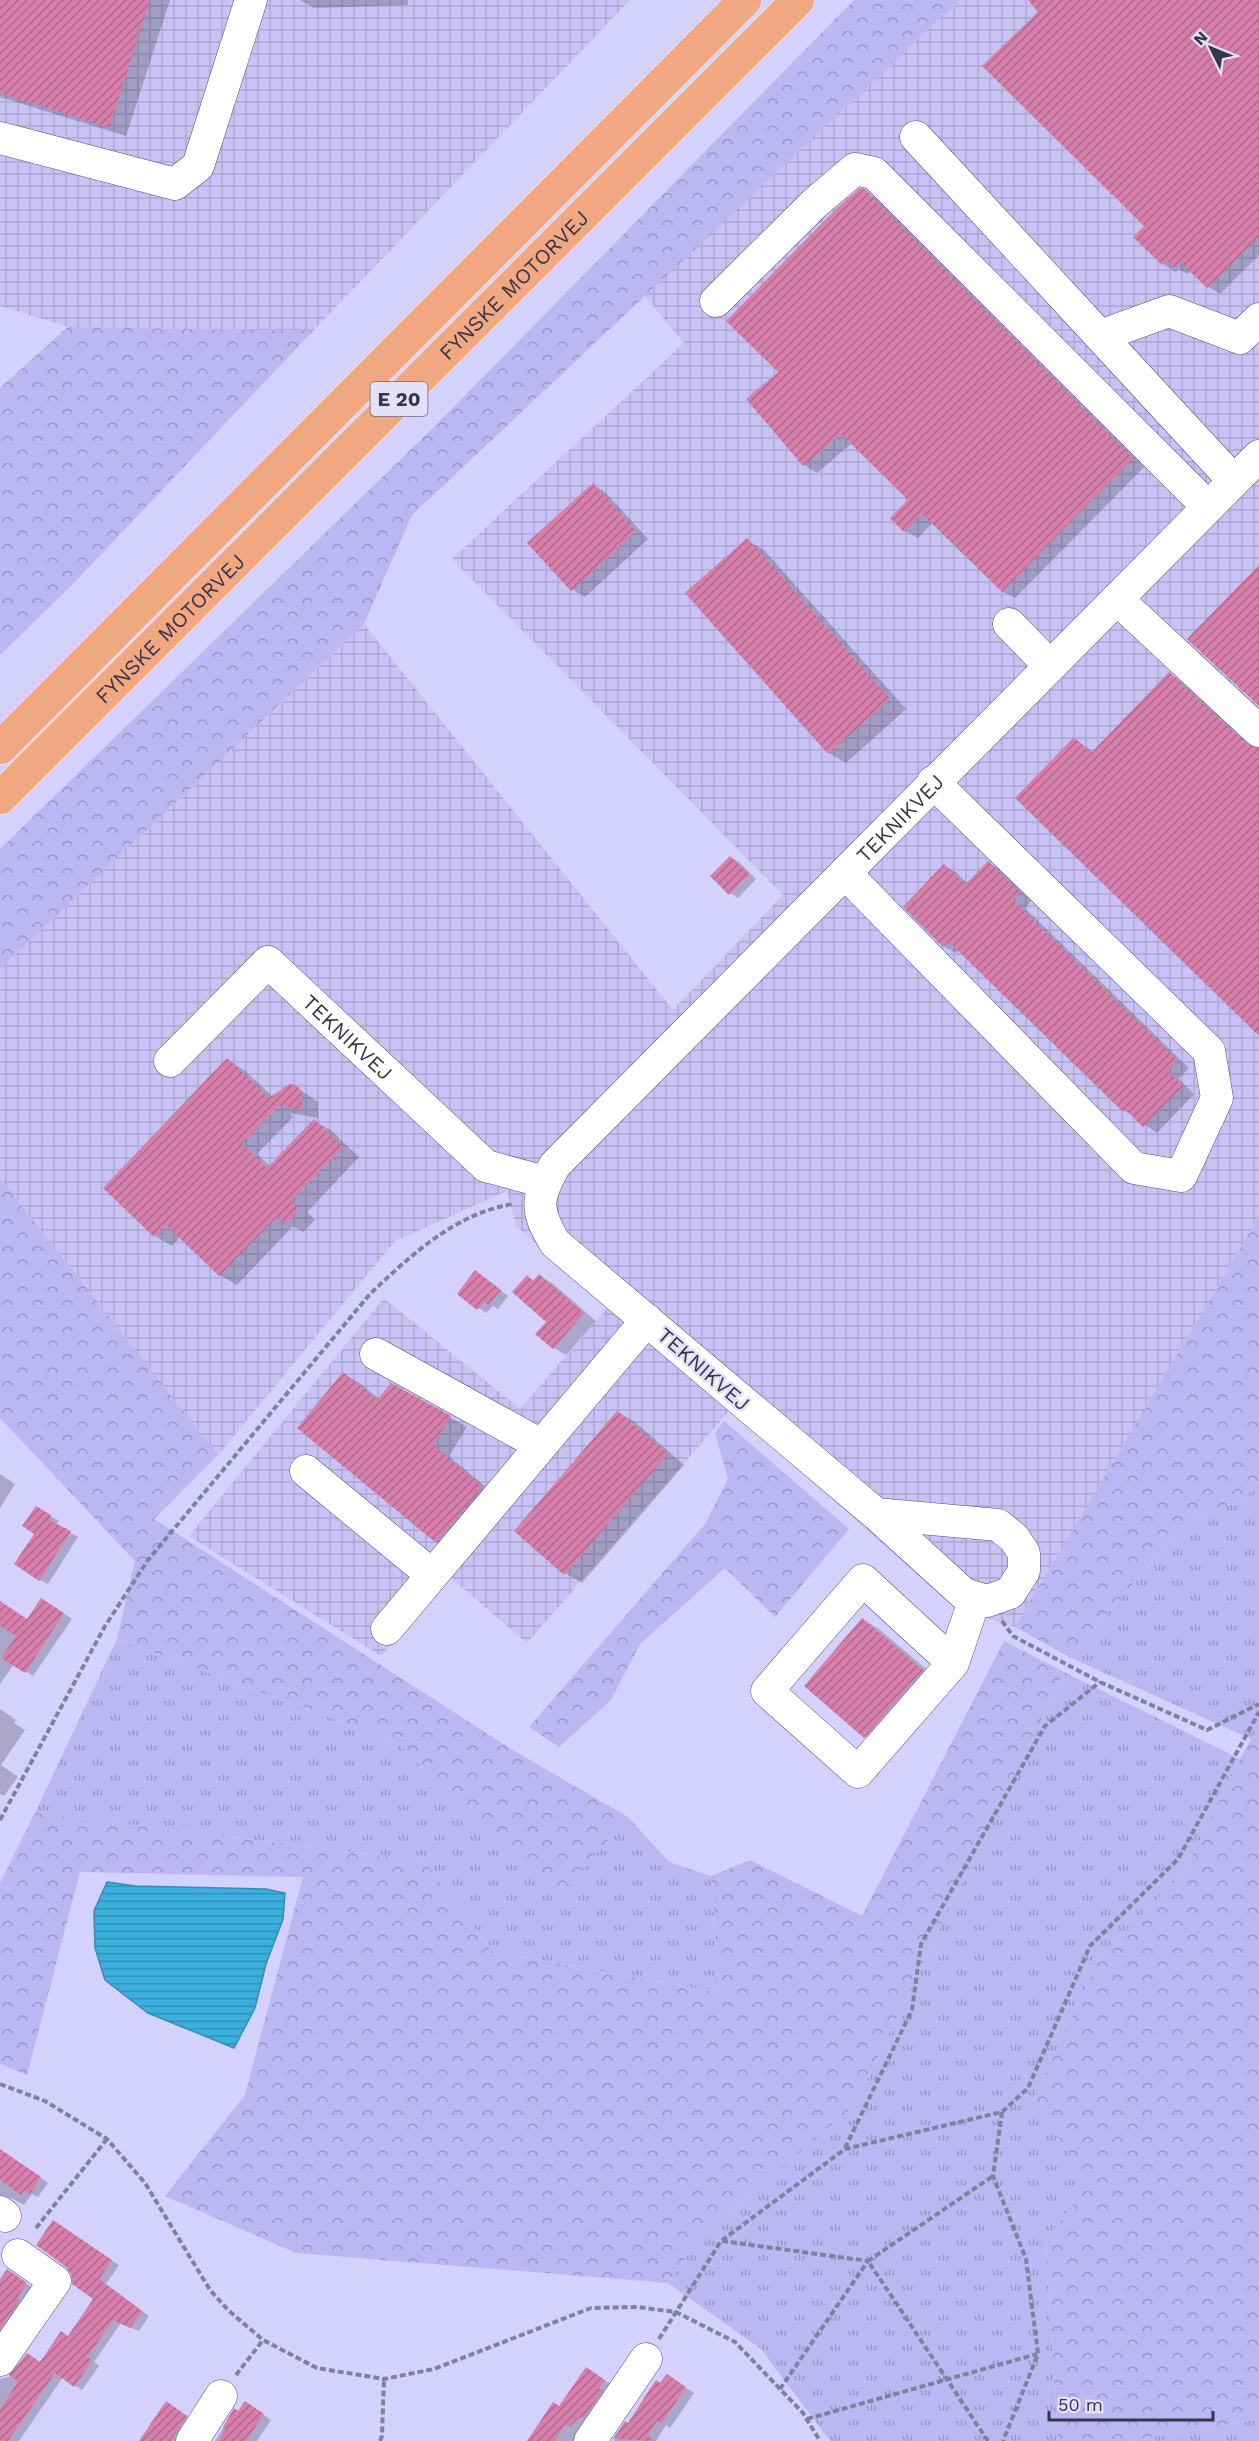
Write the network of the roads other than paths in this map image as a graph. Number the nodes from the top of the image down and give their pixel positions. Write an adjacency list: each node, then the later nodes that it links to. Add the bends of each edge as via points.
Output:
1 (251, 0): 5 (street, via 198,166 175,184)
2 (745, 0): 16 (highway, FYNSKE MOTORVEJ / E 20)
3 (798, 0): 18 (highway, FYNSKE MOTORVEJ / E 20)
4 (916, 137): 8 (street)
5 (0, 138)
6 (717, 301): 11 (street, via 815,203 855,169 874,173)
7 (1259, 319): 8 (street, via 1240,338 1168,311)
8 (1100, 336): 10 (street)
9 (1259, 456): 10 (street, TEKNIKVEJ)
10 (1234, 481): 11 (street, TEKNIKVEJ)
11 (1208, 507): 12 (street, TEKNIKVEJ)
12 (1117, 599): 14 (street, TEKNIKVEJ); 15 (street)
13 (1009, 624): 14 (street)
14 (1050, 666): 17 (street, TEKNIKVEJ)
15 (1259, 731)
16 (0, 748)
17 (933, 782): 19 (street, TEKNIKVEJ); 19 (street, via 1209,1051 1217,1098 1181,1176 1134,1168)
18 (0, 798)
19 (845, 873): 21 (street, TEKNIKVEJ, via 555,1165)
20 (170, 1061): 21 (street, TEKNIKVEJ, via 268,962 486,1166)
21 (542, 1192): 22 (street, TEKNIKVEJ, via 545,1226 555,1243)
22 (647, 1320): 24 (street); 26 (street, TEKNIKVEJ)
23 (376, 1354): 24 (street)
24 (541, 1445): 27 (street)
25 (306, 1471): 27 (street)
26 (876, 1514): 28 (street, TEKNIKVEJ, via 964,1594); 28 (street, via 998,1525 1014,1538 1024,1553 1024,1571 1010,1593)
27 (432, 1575): 29 (street)
28 (981, 1600): 30 (street)
29 (387, 1629)
30 (953, 1663): 30 (street, via 858,1772 767,1691 863,1580)
31 (18, 2255): 33 (street, via 55,2281)
32 (646, 2359): 36 (street)
33 (0, 2360)
34 (221, 2396): 35 (street)
35 (192, 2441)
36 (590, 2441)

